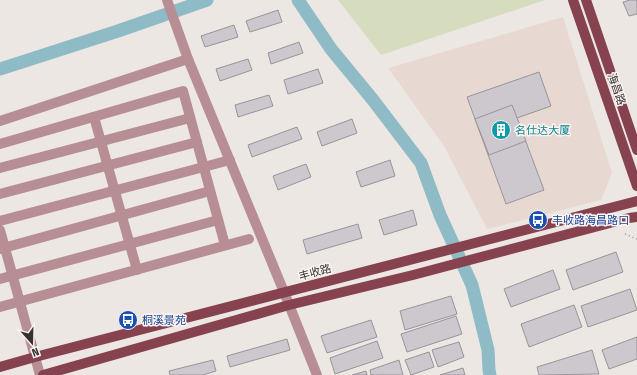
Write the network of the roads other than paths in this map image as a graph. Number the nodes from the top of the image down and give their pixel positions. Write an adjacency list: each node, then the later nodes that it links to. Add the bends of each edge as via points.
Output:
1 (167, 0): 4 (street)
2 (573, 0): 16 (main road, 海昌路)
3 (586, 0): 11 (main road, 海昌路)
4 (188, 59): 7 (street); 12 (street)
5 (94, 117): 6 (street, via 183,91); 8 (street); 10 (street)
6 (190, 118): 8 (street); 9 (street)
7 (0, 121)
8 (100, 142): 13 (street); 15 (street)
9 (197, 142): 13 (street); 14 (street)
10 (0, 144)
11 (637, 150)
12 (230, 160): 14 (street); 33 (street)
13 (107, 165): 17 (street); 19 (street)
14 (203, 167): 17 (street); 18 (street)
15 (0, 168)
16 (637, 186)
17 (114, 191): 21 (street); 24 (street)
18 (210, 191): 21 (street); 23 (street)
19 (0, 194)
20 (637, 201): 33 (main road, 丰收路)
21 (121, 216): 27 (street); 29 (street)
22 (637, 216): 35 (main road)
23 (218, 220): 27 (street); 28 (street)
24 (0, 221)
25 (0, 230): 29 (street)
26 (249, 239): 28 (street)
27 (129, 244): 30 (street); 31 (street)
28 (224, 246): 30 (street)
29 (2, 249): 31 (street)
30 (136, 270): 34 (street)
31 (12, 275): 32 (street); 34 (street)
32 (0, 279)
33 (284, 292): 35 (street); 37 (main road, 丰收路)
34 (20, 301): 36 (street); 37 (street)
35 (289, 305): 40 (main road); 41 (street)
36 (0, 307)
37 (35, 357): 38 (main road, 丰收路); 39 (street)
38 (0, 367)
39 (40, 375)
40 (43, 375)
41 (317, 375)

